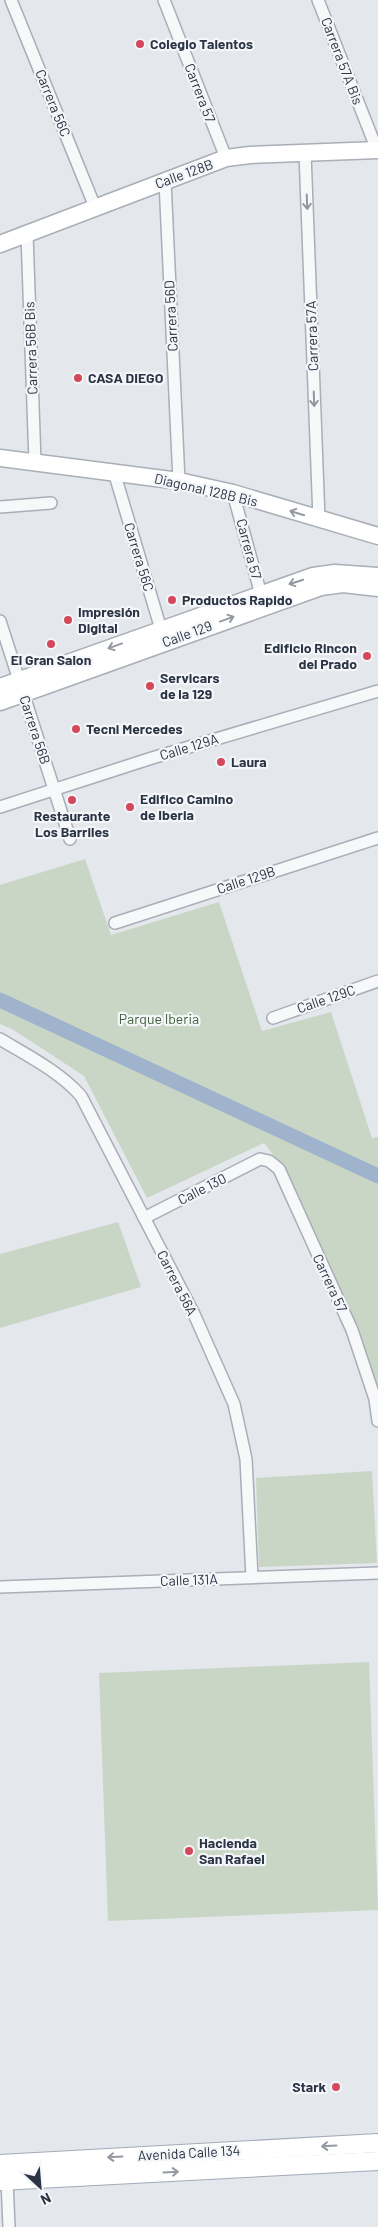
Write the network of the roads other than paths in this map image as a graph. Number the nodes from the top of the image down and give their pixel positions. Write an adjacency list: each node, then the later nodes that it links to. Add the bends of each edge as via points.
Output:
1 (11, 0): 8 (street, Carrera 56C)
2 (164, 0): 6 (street, Carrera 57)
3 (318, 0): 4 (street, Carrera 57A Bis)
4 (378, 150): 5 (street, Calle 128B)
5 (305, 153): 6 (street, Calle 128B); 18 (street, Carrera 57A, one-way to 18)
6 (226, 158): 7 (street, Calle 128B)
7 (165, 181): 8 (street, Calle 128B); 14 (street, Carrera 56D)
8 (95, 207): 9 (street, Calle 128B)
9 (27, 234): 10 (street, Calle 128B); 12 (street, Carrera 56B Bis)
10 (0, 244)
11 (0, 458): 12 (street, Diagonal 128B Bis)
12 (35, 462): 13 (street, Diagonal 128B Bis)
13 (114, 472): 14 (street, Diagonal 128B Bis); 24 (street, Carrera 56C)
14 (179, 481): 15 (street, Diagonal 128B Bis)
15 (233, 493): 18 (street, Diagonal 128B Bis, one-way to 15); 22 (street, Carrera 57)
16 (51, 503): 17 (street)
17 (0, 507)
18 (319, 519): 19 (street, Diagonal 128B Bis)
19 (378, 536)
20 (378, 576): 22 (street, Calle 129, one-way to 22, via 324,574)
21 (378, 588): 22 (street, Calle 129, via 331,584)
22 (262, 600): 24 (street, Calle 129)
23 (0, 621): 26 (street, Carrera 56B)
24 (163, 636): 26 (street, Calle 129)
25 (0, 687): 26 (street, Calle 129)
26 (21, 687): 28 (street, Calle 129); 29 (street, Carrera 56B)
27 (378, 691): 29 (street, Calle 129A)
28 (0, 702)
29 (54, 789): 30 (street, Calle 129A); 32 (street, Carrera 56B)
30 (0, 807)
31 (378, 838): 33 (street, Calle 129B)
32 (70, 839)
33 (115, 923)
34 (378, 981): 35 (street, Calle 129C)
35 (273, 1018)
36 (0, 1039): 38 (street, Carrera 56A, via 58,1075 81,1096)
37 (260, 1159): 38 (street, Calle 130); 39 (street, Carrera 57, via 279,1169 294,1198 352,1330 375,1398)
38 (144, 1218): 41 (street, Carrera 56A, via 194,1314 234,1404 246,1458)
39 (378, 1421)
40 (378, 1573): 41 (street, Calle 131A)
41 (252, 1577): 42 (street, Calle 131A)
42 (0, 1587)
43 (378, 2143): 45 (main road, Avenida Calle 134, one-way to 45)
44 (378, 2161): 46 (main road, Avenida Calle 134, one-way to 44)
45 (0, 2164)
46 (4, 2181): 47 (street)
47 (9, 2227)

